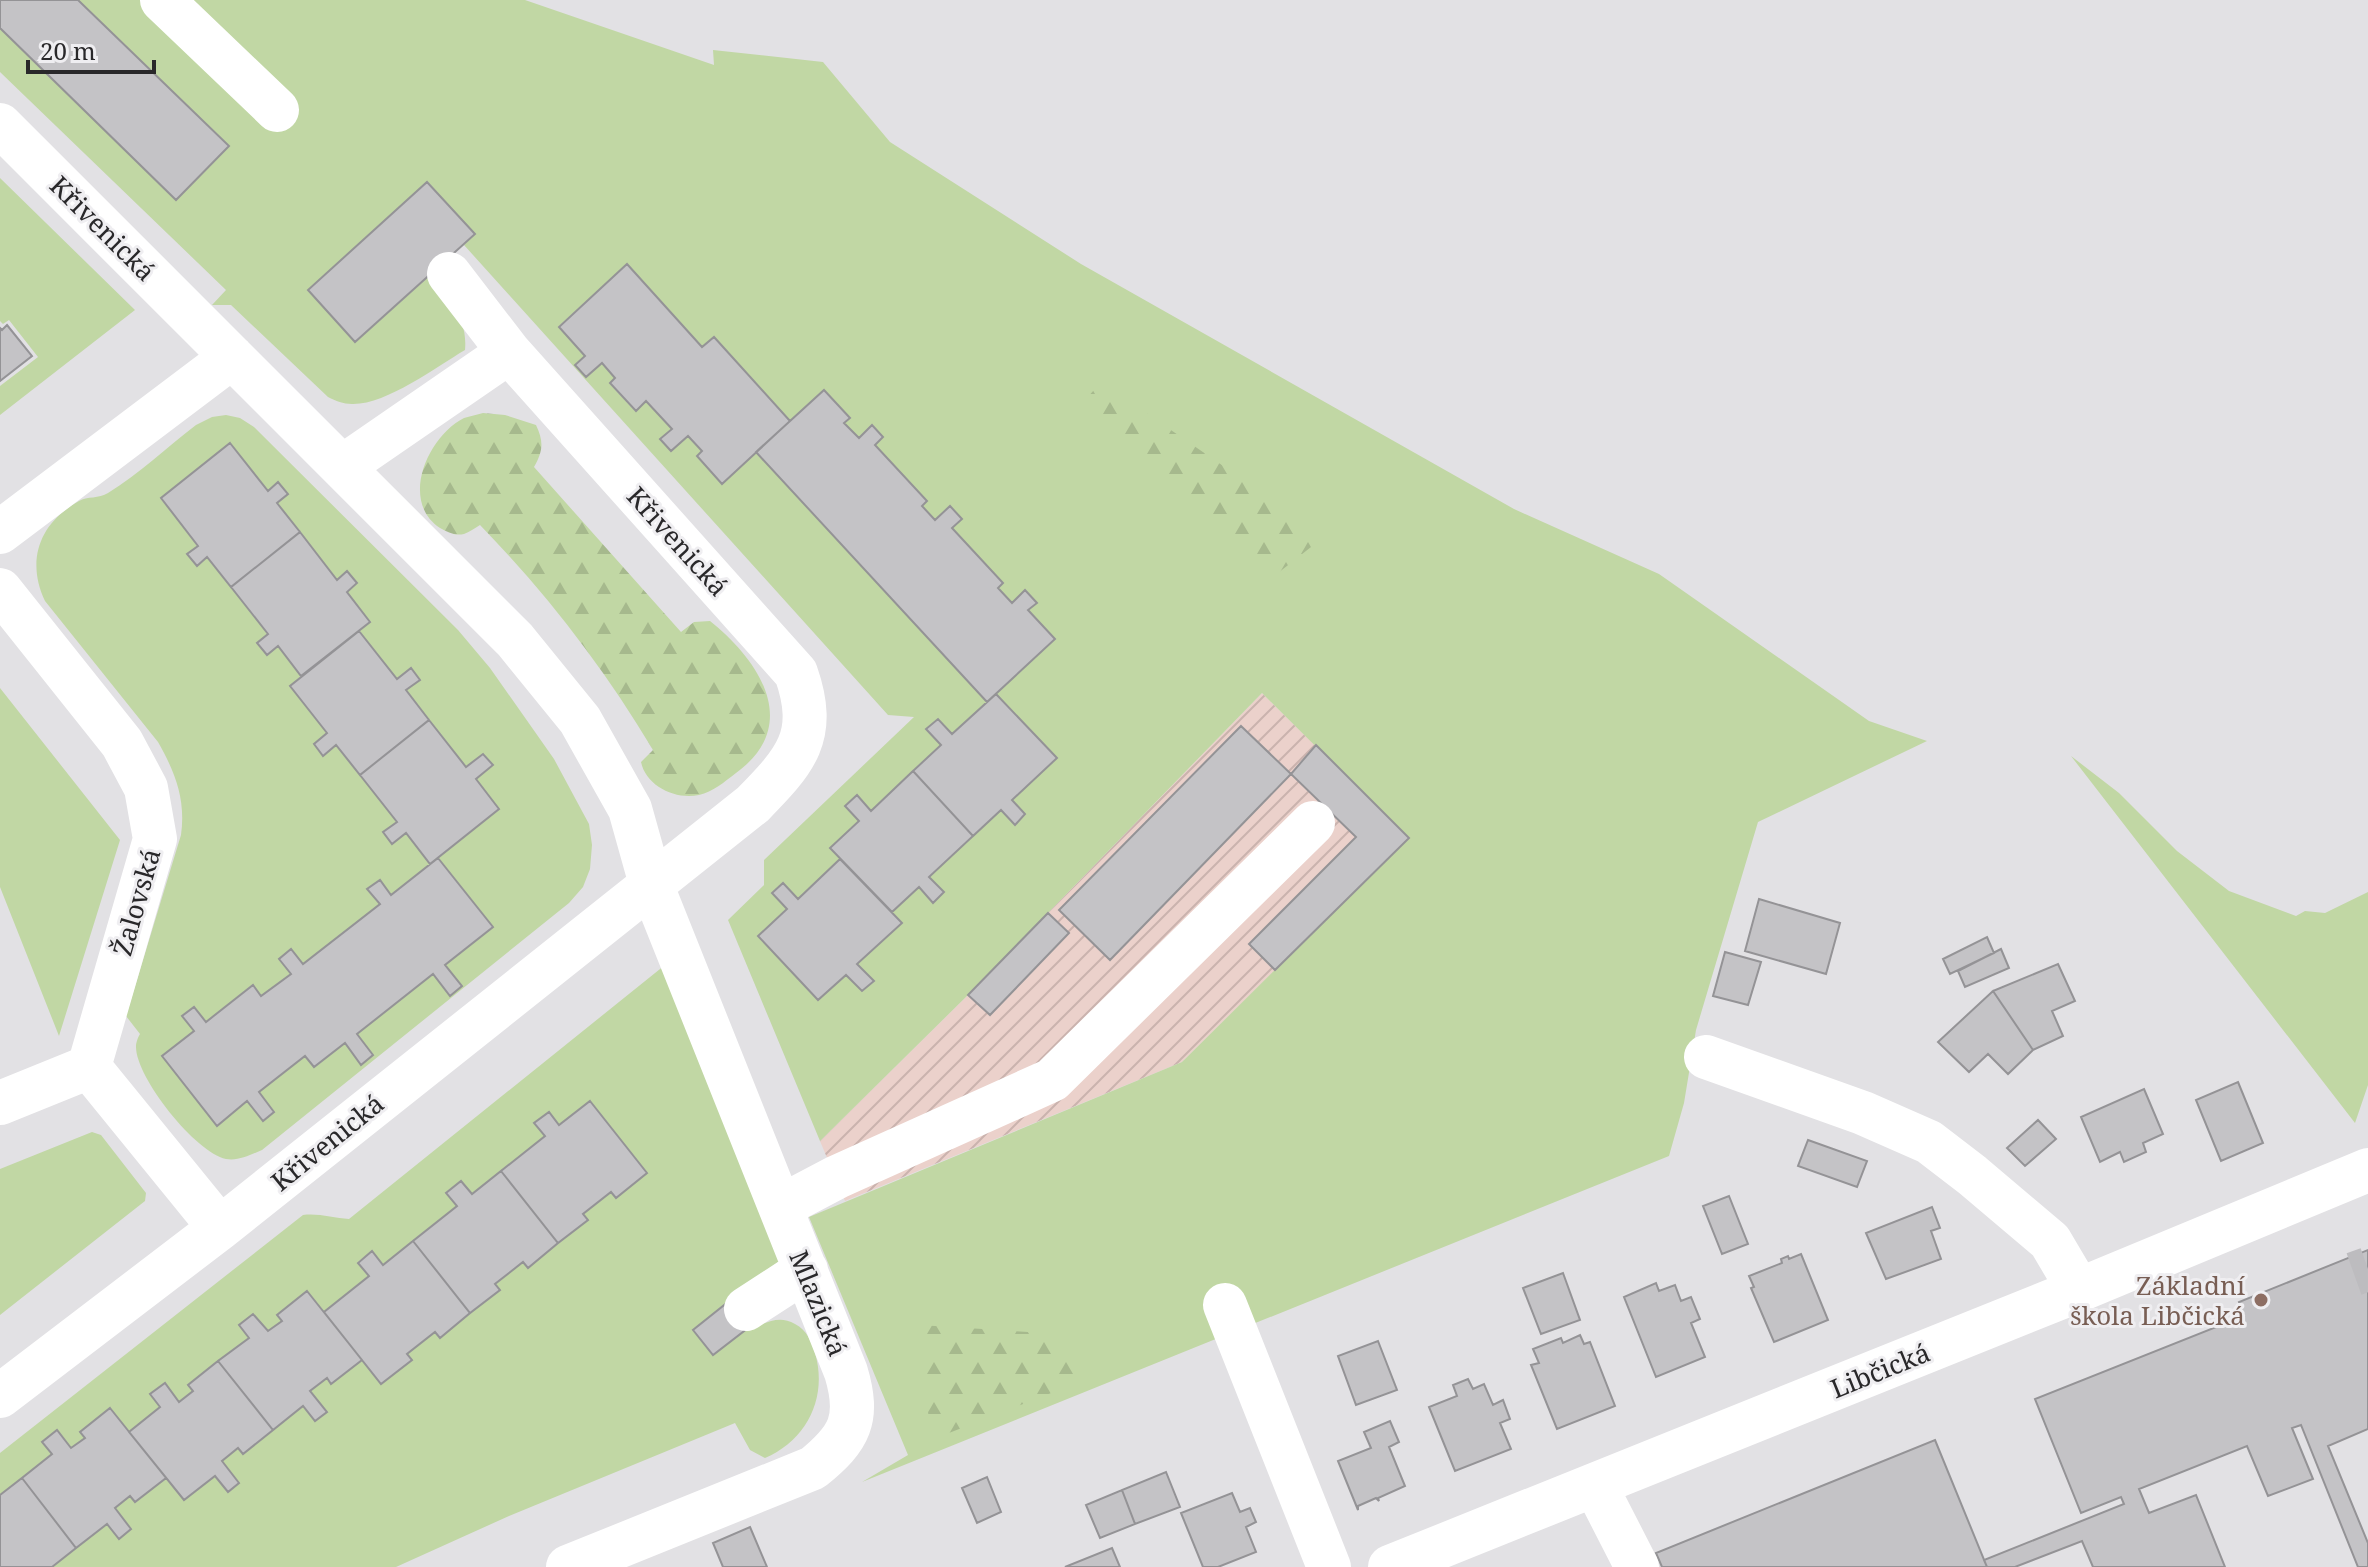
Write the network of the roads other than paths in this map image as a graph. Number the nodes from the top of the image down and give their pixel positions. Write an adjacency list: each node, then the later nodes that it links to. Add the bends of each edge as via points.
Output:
1 (162, 0): 2 (street)
2 (277, 110)
3 (0, 125): 6 (street, Křivenická)
4 (449, 274): 5 (street, Křivenická)
5 (509, 352): 7 (street); 11 (street, Křivenická, via 796,673 805,699 805,731 775,781)
6 (232, 357): 7 (street, Křivenická); 8 (street)
7 (342, 467): 11 (street, Křivenická, via 515,640 580,720 630,809)
8 (0, 532)
9 (0, 590): 13 (street, Žalovská, via 122,743 146,788 155,839)
10 (1313, 823): 16 (street, via 1052,1080)
11 (651, 884): 16 (street, Mlazická); 17 (street, Křivenická)
12 (1706, 1057): 19 (street, via 1929,1142 2050,1241)
13 (89, 1067): 14 (street); 17 (street)
14 (0, 1103)
15 (2368, 1170): 19 (street, Libčická)
16 (780, 1207): 18 (street, Mlazická)
17 (220, 1228): 22 (street, Křivenická)
18 (806, 1270): 21 (street); 24 (street, Mlazická, via 853,1394 847,1433 834,1451 788,1480)
19 (2079, 1290): 23 (street, Libčická)
20 (1225, 1305): 25 (street)
21 (746, 1309)
22 (0, 1396)
23 (1595, 1485): 26 (street, Libčická); 27 (street)
24 (568, 1567)
25 (1329, 1567)
26 (1390, 1567)
27 (1637, 1567)

